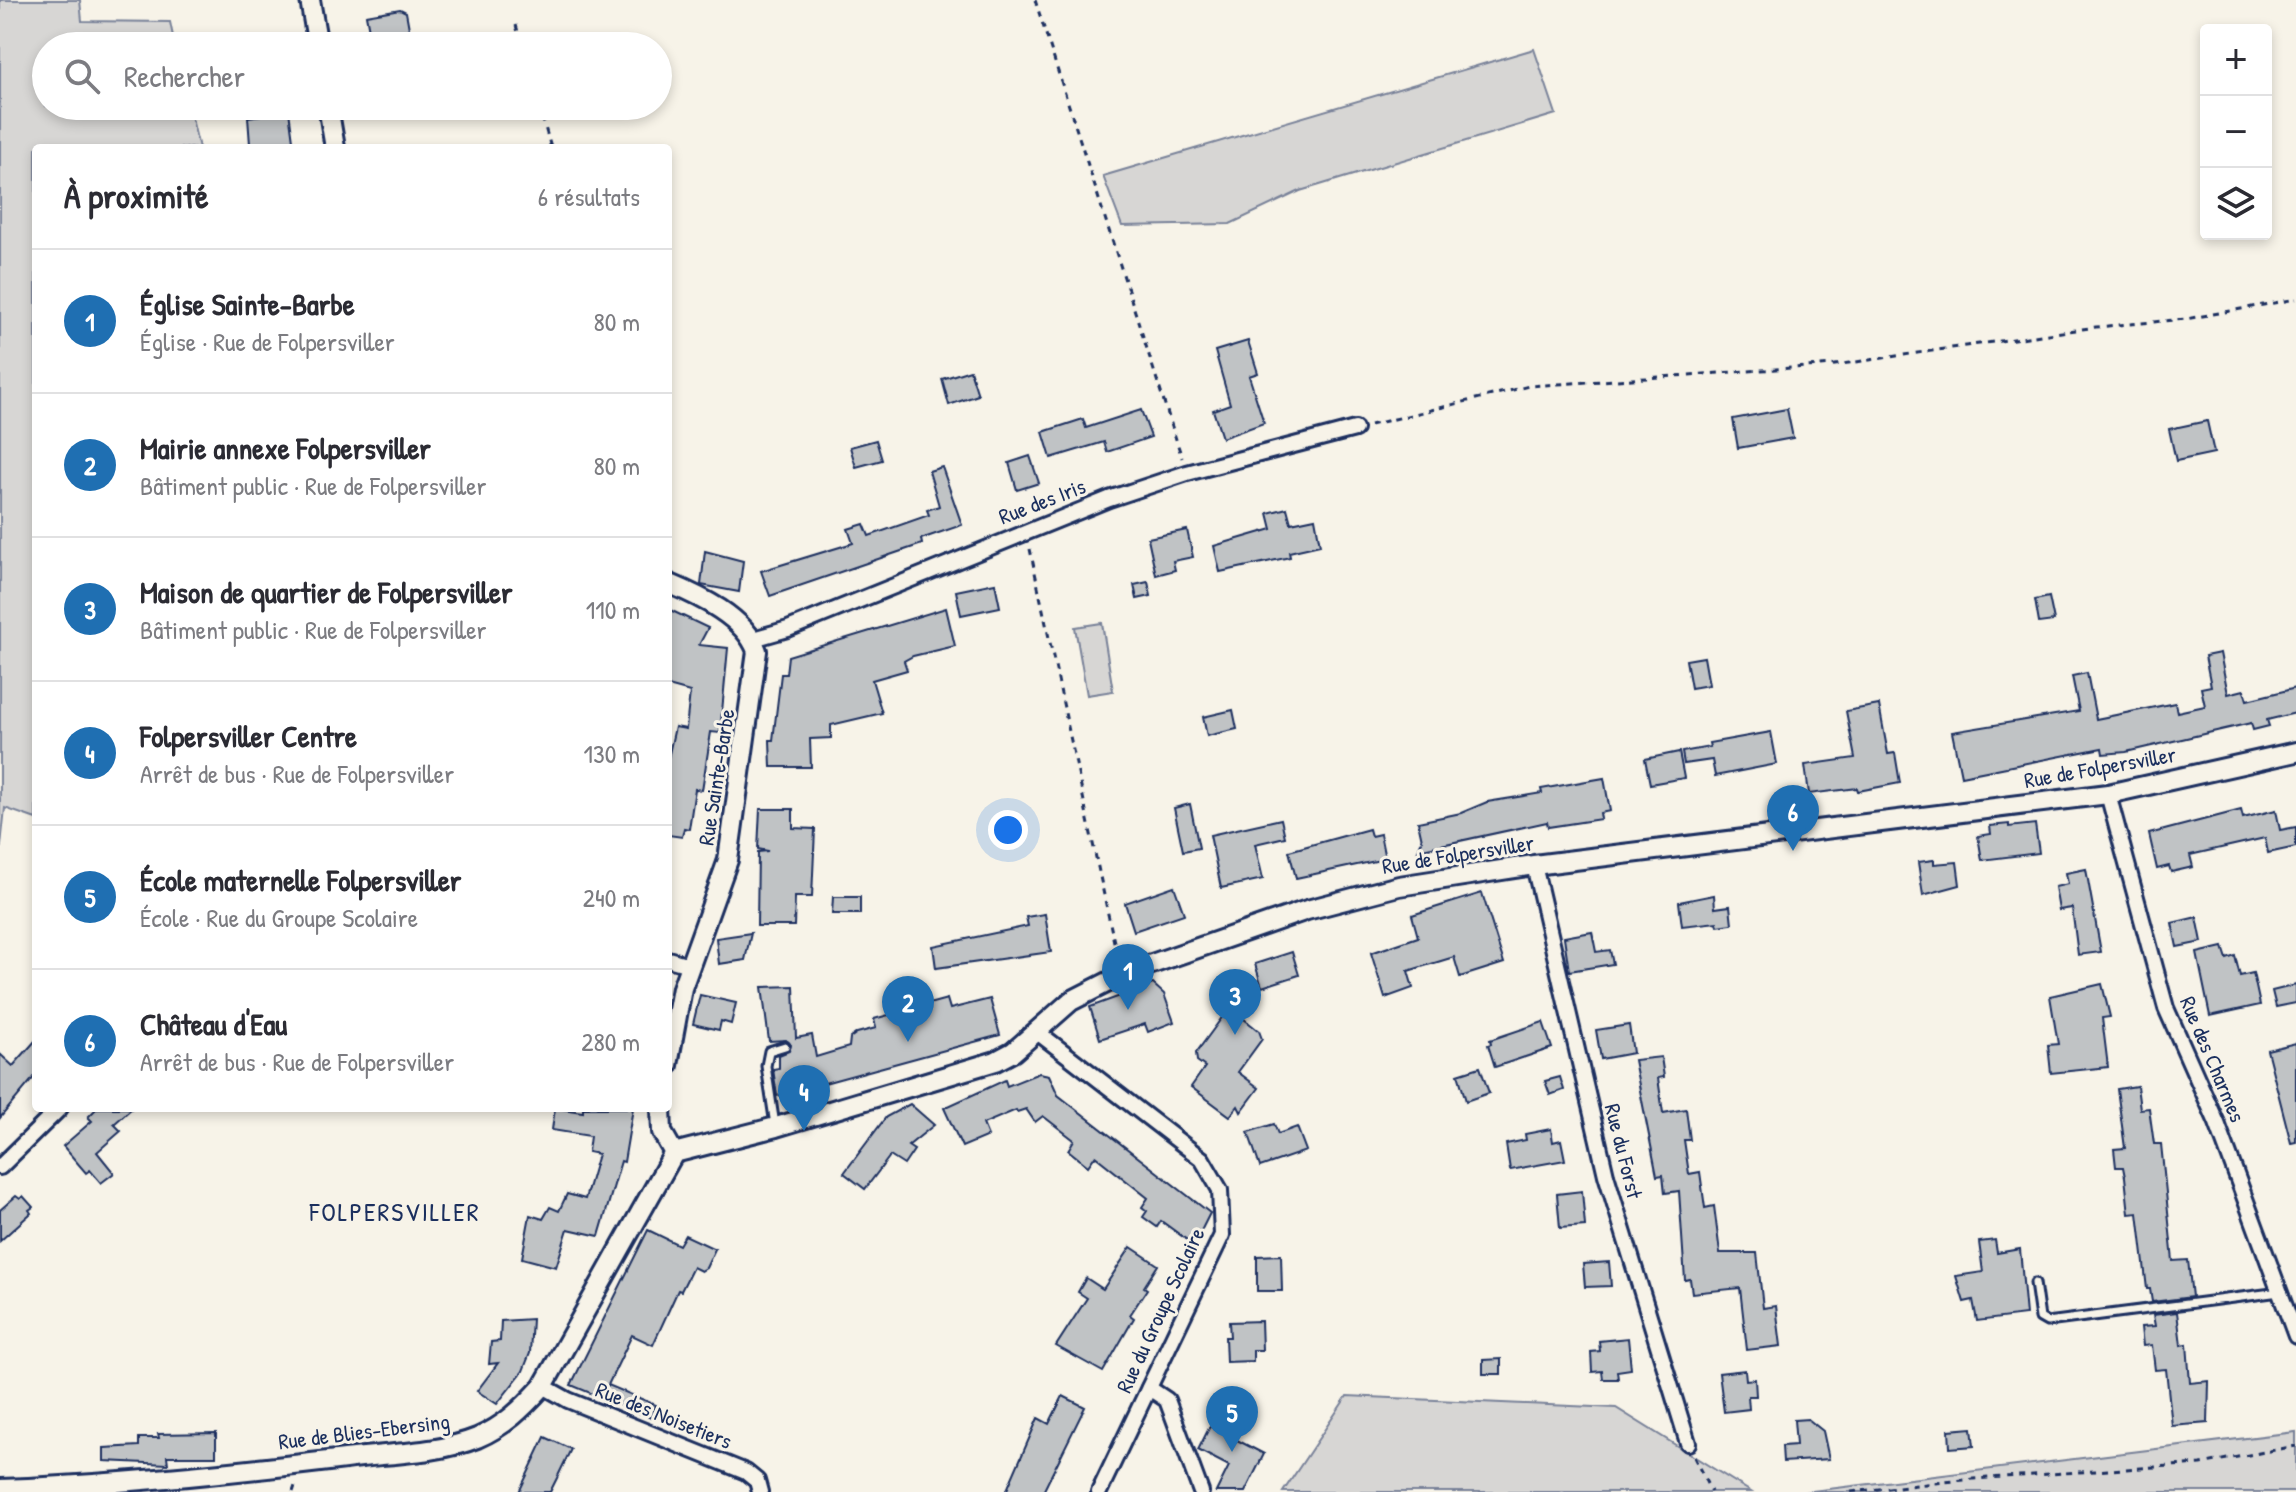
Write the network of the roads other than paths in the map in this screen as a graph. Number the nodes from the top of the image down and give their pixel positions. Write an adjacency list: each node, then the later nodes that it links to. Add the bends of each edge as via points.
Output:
1 (310, 0): 2 (street)
2 (316, 32)
3 (330, 120): 4 (street)
4 (334, 144)
5 (1355, 429): 7 (street, Rue des Iris, via 1187,473 1026,530)
6 (672, 585): 7 (street, via 729,616)
7 (753, 639): 12 (street, Rue Sainte-Barbe, via 757,665 728,860)
8 (2296, 752): 9 (street, Rue de Folpersviller)
9 (2108, 794): 10 (street, Rue de Folpersviller); 22 (street, Rue des Charmes, via 2166,1008 2217,1123)
10 (1534, 865): 13 (street, Rue de Folpersviller, via 1399,886 1206,943 1071,1001); 26 (street, Rue du Forst, via 1606,1175)
11 (672, 960): 12 (street)
12 (689, 965): 14 (street, Rue Sainte-Barbe)
13 (1036, 1031): 18 (street, Rue de Folpersviller, via 996,1061); 25 (street, Rue du Groupe Scolaire, via 1202,1159 1220,1190 1222,1235)
14 (672, 1046)
15 (785, 1046): 18 (lane, via 769,1051 766,1066)
16 (56, 1112): 20 (street)
17 (661, 1112): 19 (street, via 662,1132)
18 (776, 1127): 19 (street, Rue de Folpersviller)
19 (674, 1153): 24 (street, Rue de Blies-Ebersing)
20 (0, 1167)
21 (2035, 1283): 22 (lane, via 2040,1318 2047,1322)
22 (2280, 1292): 23 (street, Rue des Charmes)
23 (2296, 1336)
24 (543, 1386): 27 (street, Rue de Blies-Ebersing, via 516,1416 463,1443); 29 (street, Rue des Noisetiers, via 746,1472)
25 (1149, 1388): 30 (street, Rue du Groupe Scolaire); 31 (street, via 1167,1400)
26 (1688, 1443)
27 (114, 1488): 28 (street, Rue de Blies-Ebersing)
28 (0, 1489)
29 (760, 1492)
30 (1099, 1492)
31 (1201, 1492)

